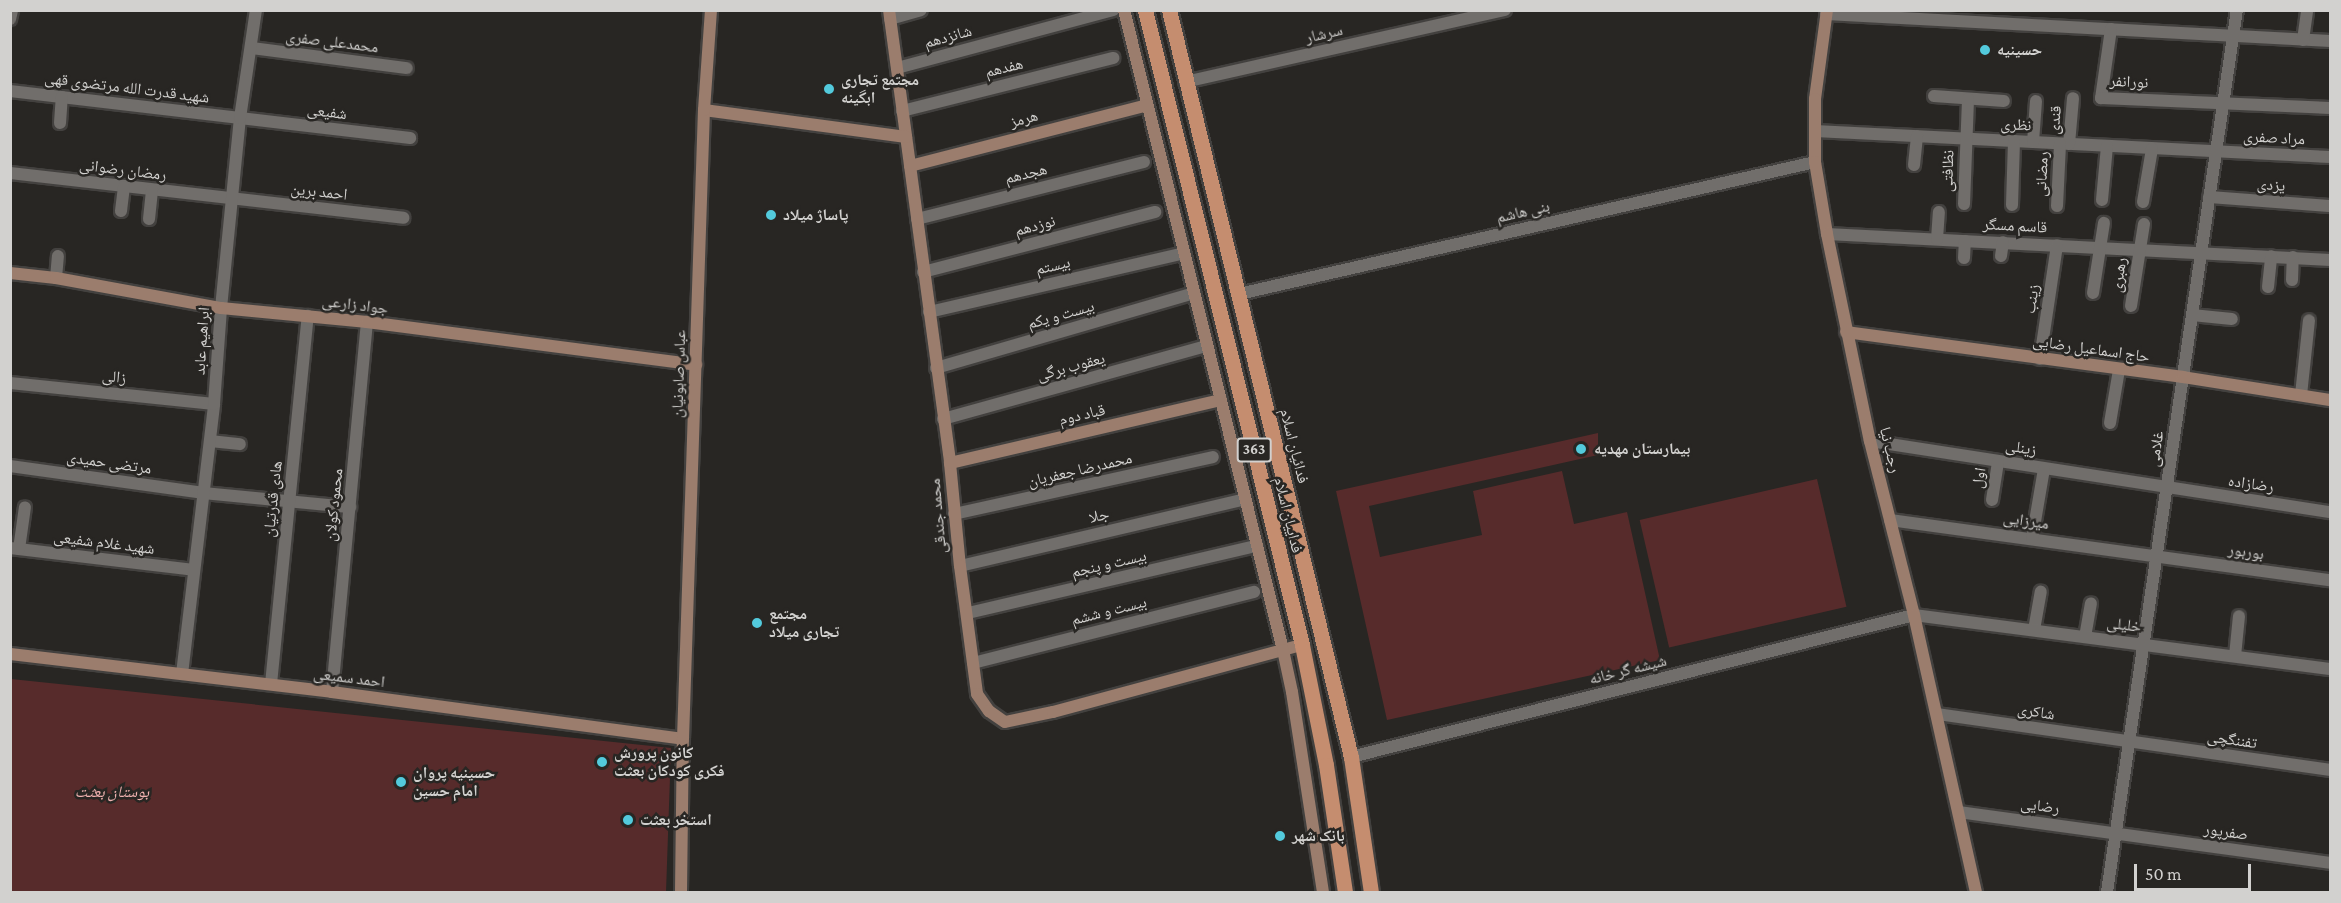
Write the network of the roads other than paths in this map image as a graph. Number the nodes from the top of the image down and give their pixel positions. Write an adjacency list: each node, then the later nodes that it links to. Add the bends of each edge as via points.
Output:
1 (12, 10): 14 (street)
2 (256, 10): 19 (street, ابراهیم عابد)
3 (711, 10): 34 (street, عباس صابونیان)
4 (921, 10): 13 (street)
5 (1113, 10): 22 (street, شانزدهم)
6 (1124, 10): 32 (street)
7 (1145, 10): 152 (main road, فداییان اسلام / 363)
8 (1168, 10): 23 (main road, فدائیان اسلام)
9 (1505, 10): 23 (street, سرشار)
10 (2237, 10): 16 (street, غلامی)
11 (2307, 10): 17 (street)
12 (1827, 12): 15 (street); 38 (street, رجب نیا, via 1815,99)
13 (890, 15): 22 (street, محمد جندقی)
14 (10, 19)
15 (2110, 30): 16 (street); 31 (street, نورانفر, via 2101,98)
16 (2233, 36): 17 (street); 31 (street, غلامی)
17 (2303, 40): 18 (street)
18 (2331, 41)
19 (252, 48): 21 (street, محمدعلی صفری); 36 (street, ابراهیم عابد)
20 (1113, 58): 35 (street, هفدهم)
21 (407, 68)
22 (897, 68): 35 (street, محمد جندقی)
23 (1185, 82): 95 (main road, فدائیان اسلام)
24 (10, 91): 26 (street, شهید قدرت الله مرتضوی قهی)
25 (1934, 96): 28 (street)
26 (62, 97): 36 (street, شهید قدرت الله مرتضوی قهی); 37 (street)
27 (2073, 98): 45 (street, قندی)
28 (1968, 99): 29 (street); 42 (street, نظافتی)
29 (2004, 101)
30 (2036, 101): 44 (street)
31 (2223, 102): 33 (street); 48 (street, غلامی)
32 (1147, 105): 53 (street, هرمز); 81 (street)
33 (2331, 108)
34 (704, 110): 40 (street); 107 (street, عباس صابونیان)
35 (902, 111): 40 (street, محمد جندقی)
36 (240, 118): 41 (street, شفیعی); 58 (street, ابراهیم عابد)
37 (60, 123)
38 (1815, 131): 39 (street, نظری); 51 (street, رجب نیا)
39 (1917, 136): 42 (street, نظری); 52 (street)
40 (906, 137): 53 (street, محمد جندقی)
41 (410, 138)
42 (1966, 139): 43 (street, نظری); 61 (street, نظافتی)
43 (2014, 141): 44 (street, نظری); 62 (street)
44 (2032, 142): 45 (street, نظری)
45 (2065, 144): 46 (street, نظری); 63 (street, رمضانی)
46 (2107, 146): 47 (street, نظری); 59 (street)
47 (2152, 149): 48 (street, نظری); 60 (street)
48 (2215, 152): 49 (street, مراد صفری); 57 (street, غلامی)
49 (2331, 157)
50 (1144, 162): 70 (street, هجدهم)
51 (1815, 162): 73 (street, رجب نیا); 95 (street, بنی هاشم)
52 (1914, 165)
53 (910, 166): 70 (street, محمد جندقی)
54 (10, 173): 55 (street, رمضان رضوانی)
55 (124, 187): 56 (street, رمضان رضوانی); 65 (street)
56 (152, 190): 58 (street, رمضان رضوانی); 69 (street)
57 (2210, 197): 64 (street, یزدی); 80 (street, غلامی)
58 (231, 199): 68 (street, احمد برین); 97 (street, ابراهیم عابد)
59 (2103, 200)
60 (2143, 202)
61 (1964, 204)
62 (2012, 205)
63 (2057, 206)
64 (2331, 206)
65 (122, 211)
66 (1155, 212): 88 (street, نوزدهم)
67 (1938, 212): 74 (street)
68 (403, 218)
69 (149, 219)
70 (917, 219): 88 (street, محمد جندقی)
71 (2104, 223): 78 (street)
72 (2144, 224): 79 (street, رهبری)
73 (1827, 234): 74 (street, قاسم مسگر); 104 (street, رجب نیا)
74 (1937, 239): 75 (street, قاسم مسگر)
75 (1965, 241): 76 (street, قاسم مسگر); 85 (street)
76 (2002, 242): 77 (street, قاسم مسگر); 83 (street)
77 (2057, 245): 78 (street, قاسم مسگر); 106 (street, زینب)
78 (2099, 247): 79 (street, قاسم مسگر); 94 (street)
79 (2139, 249): 80 (street, قاسم مسگر); 96 (street, رهبری)
80 (2201, 252): 84 (street, قاسم مسگر); 99 (street, غلامی)
81 (1184, 253): 93 (street); 98 (street, بیستم)
82 (58, 256): 90 (street)
83 (2001, 256)
84 (2271, 256): 86 (street, قاسم مسگر); 92 (street)
85 (1964, 258)
86 (2294, 258): 87 (street, قاسم مسگر); 91 (street)
87 (2331, 260)
88 (923, 272): 98 (street, محمد جندقی)
89 (10, 273): 90 (street, جواد زارعی)
90 (56, 278): 97 (street, جواد زارعی)
91 (2292, 280)
92 (2268, 287)
93 (1194, 293): 105 (street); 108 (street, بیست و یکم)
94 (2093, 293)
95 (1239, 294): 164 (main road, فدائیان اسلام)
96 (2131, 306)
97 (220, 308): 100 (street, جواد زارعی); 115 (street, ابراهیم عابد)
98 (929, 312): 108 (street, محمد جندقی)
99 (2192, 315): 101 (street); 110 (street, غلامی)
100 (308, 316): 103 (street, جواد زارعی); 130 (street, هادی قدرتیان)
101 (2232, 319)
102 (2309, 320): 112 (street)
103 (368, 322): 107 (street, جواد زارعی); 132 (street, محمود کولان)
104 (1846, 332): 106 (street, حاج اسماعیل رضایی); 119 (street, رجب نیا)
105 (1207, 346): 113 (street); 116 (street, یعقوب برگی)
106 (2040, 359): 109 (street, حاج اسماعیل رضایی)
107 (696, 365): 162 (street, عباس صابونیان)
108 (936, 368): 116 (street, محمد جندقی)
109 (2119, 370): 110 (street, حاج اسماعیل رضایی); 117 (street)
110 (2183, 377): 112 (street, حاج اسماعیل رضایی); 126 (street, غلامی)
111 (10, 383): 115 (street, زالی)
112 (2301, 395): 114 (street, حاج اسماعیل رضایی)
113 (1221, 400): 123 (street, قباد دوم); 128 (street)
114 (2331, 400)
115 (214, 404): 118 (street, ابراهیم عابد)
116 (943, 419): 123 (street, محمد جندقی)
117 (2110, 423)
118 (210, 441): 120 (street); 127 (street, ابراهیم عابد)
119 (1870, 441): 122 (street, زینلی); 135 (street, رجب نیا)
120 (240, 444)
121 (1213, 457): 134 (street, محمدرضا جعفریان)
122 (1998, 461): 125 (street, زینلی); 129 (street, اول)
123 (950, 463): 134 (street, محمد جندقی)
124 (10, 466): 127 (street, مرتضی حمیدی)
125 (2044, 469): 126 (street, زینلی); 136 (street)
126 (2167, 488): 133 (street, رضازاده); 139 (street, غلامی)
127 (204, 493): 130 (street, مرتضی حمیدی); 141 (street, ابراهیم عابد)
128 (1245, 499): 137 (street); 140 (street, جلا)
129 (1992, 500)
130 (290, 501): 132 (street, مرتضی حمیدی); 159 (street, هادی قدرتیان)
131 (25, 507): 138 (street)
132 (351, 507): 160 (street, محمود کولان)
133 (2331, 512)
134 (954, 514): 140 (street, محمد جندقی)
135 (1890, 520): 136 (street, میرزایی); 147 (street, رجب نیا)
136 (2032, 539): 139 (street, میرزایی)
137 (1257, 546): 146 (street, بیست و پنجم); 153 (street)
138 (15, 549): 141 (street, شهید غلام شفیعی)
139 (2157, 556): 142 (street, بوربور); 151 (street, غلامی)
140 (960, 566): 146 (street, محمد جندقی)
141 (194, 570): 158 (street, ابراهیم عابد)
142 (2331, 580)
143 (1254, 592): 156 (street, بیست و ششم)
144 (2041, 592): 149 (street)
145 (2091, 604): 150 (street)
146 (968, 614): 156 (street, محمد جندقی)
147 (1914, 615): 149 (street, خلیلی); 161 (street, رجب نیا); 164 (street, شیشه گر خانه)
148 (2239, 616): 155 (street)
149 (2034, 630): 150 (street, خلیلی)
150 (2085, 637): 151 (street, خلیلی)
151 (2144, 644): 155 (street, خلیلی); 163 (street, غلامی)
152 (1302, 645): 153 (street); 167 (main road, فداییان اسلام / 363)
153 (1283, 650): 156 (street, محمد جندقی, via 1005,722 989,711 977,694); 169 (street)
154 (10, 654): 158 (street, احمد سمیعی)
155 (2235, 656): 157 (street, خلیلی)
156 (973, 663)
157 (2331, 669)
158 (182, 674): 159 (street, احمد سمیعی)
159 (270, 684): 160 (street, احمد سمیعی)
160 (332, 692): 162 (street, احمد سمیعی)
161 (1937, 714): 163 (street, شاکری); 166 (street, رجب نیا)
162 (683, 739): 171 (street, عباس صابونیان)
163 (2129, 743): 165 (street, تفننگچی); 168 (street, غلامی)
164 (1351, 757): 174 (main road, فدائیان اسلام)
165 (2331, 770)
166 (1959, 812): 168 (street, رضایی); 175 (street, رجب نیا)
167 (1338, 833): 169 (street); 173 (main road, فداییان اسلام / 363)
168 (2116, 833): 170 (street, صفرپور); 176 (street, غلامی)
169 (1315, 838): 172 (street)
170 (2331, 863)
171 (681, 892)
172 (1323, 892)
173 (1345, 892)
174 (1371, 892)
175 (1976, 892)
176 (2107, 892)

